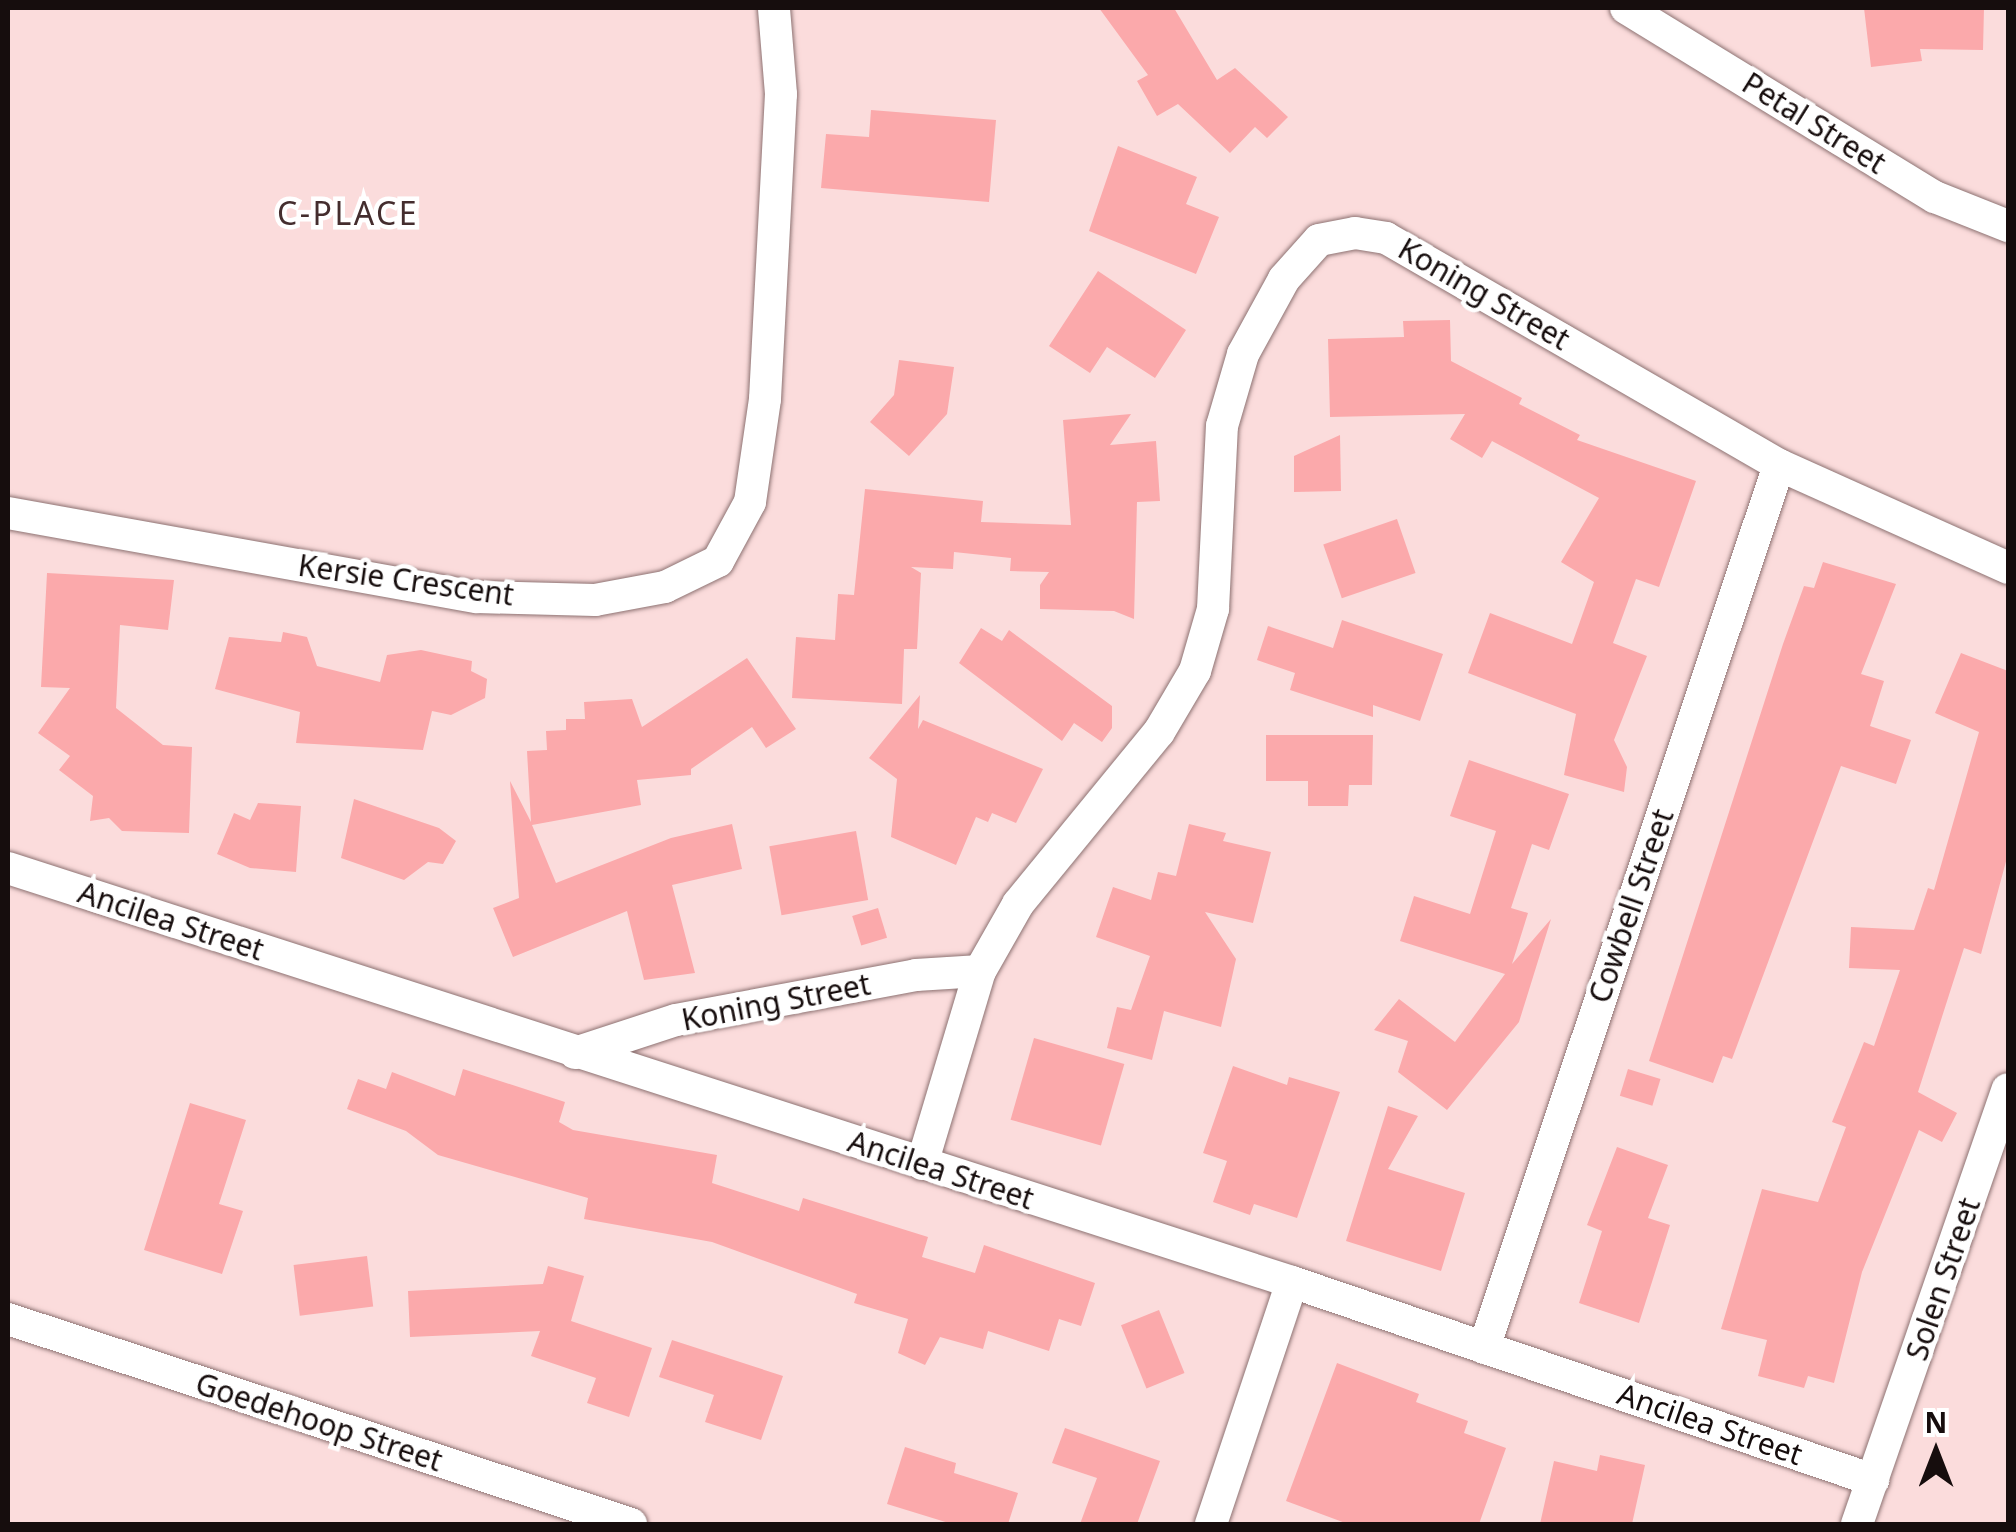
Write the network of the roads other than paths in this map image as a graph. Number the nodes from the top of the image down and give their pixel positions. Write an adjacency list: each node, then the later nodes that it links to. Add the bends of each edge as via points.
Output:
1 (774, 8): 5 (street, Kersie Crescent, via 780,94 765,399 750,502 718,561 665,587 595,600 477,597)
2 (1626, 8): 3 (street, Petal Street, via 1935,198)
3 (2008, 226)
4 (1779, 465): 6 (street, Koning Street); 8 (street, Koning Street, via 1386,238 1319,240 1284,279 1243,354 1228,408 1212,609 1196,671 1158,732 1018,904); 14 (street, Cowbell Street)
5 (8, 514)
6 (2008, 568)
7 (8, 868): 9 (street, Ancilea Street)
8 (980, 971): 9 (street, Koning Street, via 916,975 676,1020); 11 (street, Koning Street)
9 (575, 1052): 11 (street, Ancilea Street)
10 (2008, 1089): 15 (street, Solen Street)
11 (922, 1164): 12 (street, Ancilea Street)
12 (1292, 1282): 14 (street, Ancilea Street); 17 (street)
13 (8, 1319): 16 (street, Goedehoop Street)
14 (1484, 1348): 15 (street, Ancilea Street)
15 (1873, 1480): 18 (street, Solen Street)
16 (631, 1524)
17 (1210, 1524)
18 (1857, 1524)

